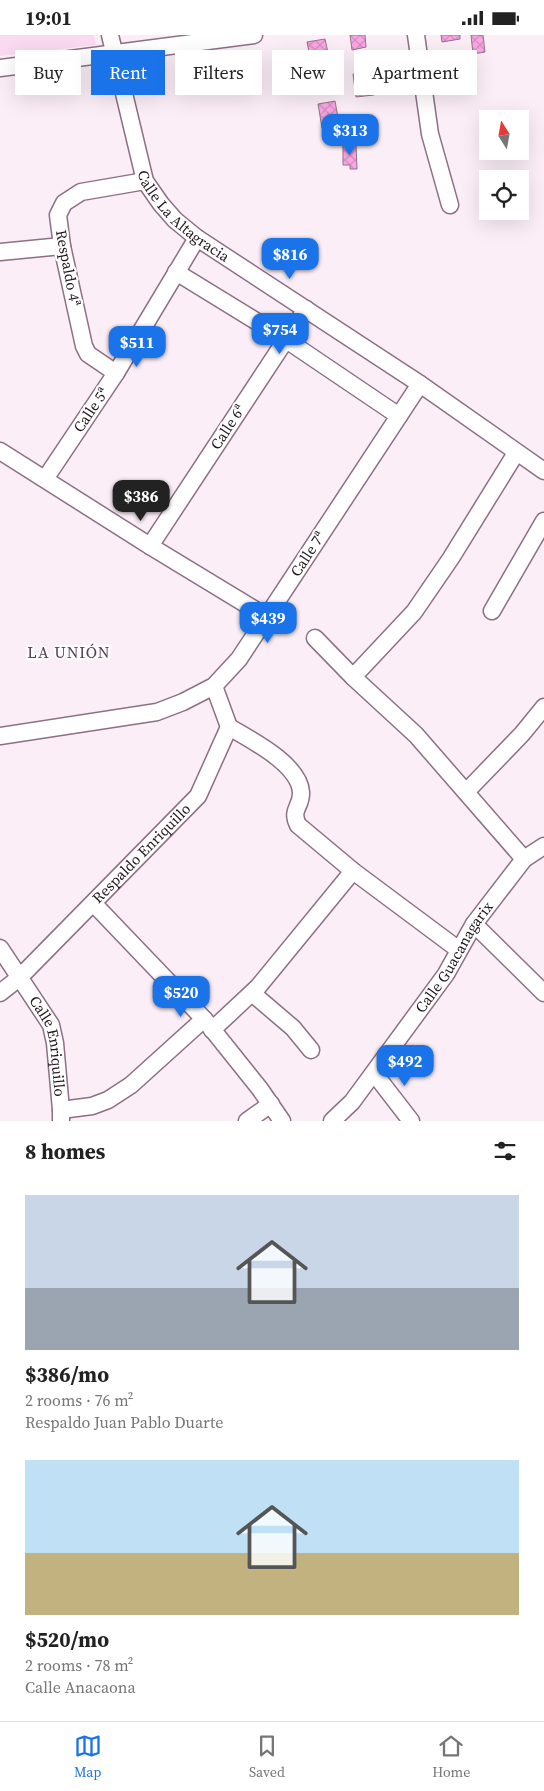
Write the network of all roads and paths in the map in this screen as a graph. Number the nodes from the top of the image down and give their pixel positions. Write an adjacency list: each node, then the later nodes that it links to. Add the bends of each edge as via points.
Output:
1 (110, 35): 4 (street, Calle La Altagracia)
2 (254, 35): 5 (street)
3 (416, 35): 10 (street, via 430,133)
4 (114, 50)
5 (144, 50)
6 (91, 57): 7 (street)
7 (0, 68)
8 (125, 95): 9 (street, Calle La Altagracia)
9 (145, 181): 11 (street, Calle La Altagracia, via 175,220); 12 (street, Respaldo 4ª, via 81,192 64,203 58,215)
10 (450, 205)
11 (197, 238): 14 (street, Calle 5ª); 15 (street, Calle La Altagracia)
12 (62, 247): 13 (street); 17 (street, Respaldo 4ª, via 86,351)
13 (0, 252)
14 (176, 272): 16 (street); 17 (street, Calle 5ª)
15 (306, 309): 16 (street, Calle 6ª); 18 (street, Calle La Altagracia)
16 (285, 339): 19 (street); 25 (street, Calle 6ª)
17 (116, 373): 23 (street, Calle 5ª)
18 (420, 384): 19 (street, Calle 7ª); 21 (street, Calle La Altagracia)
19 (399, 416): 27 (street, Calle 7ª)
20 (0, 451): 23 (street)
21 (516, 453): 22 (street, Calle La Altagracia); 29 (street, via 414,612)
22 (544, 471)
23 (45, 479): 25 (street)
24 (544, 521): 26 (street)
25 (150, 546): 27 (street)
26 (492, 611)
27 (267, 617): 30 (street, Calle 7ª, via 239,659)
28 (315, 638): 29 (street)
29 (353, 677): 34 (street, via 416,735)
30 (214, 687): 32 (street); 33 (street, Calle 7ª, via 157,712)
31 (544, 707): 34 (street)
32 (229, 727): 37 (street, via 272,753 298,778 302,799 294,813 298,825); 38 (street, Respaldo Enriquillo, via 198,796)
33 (0, 736)
34 (466, 792): 36 (street)
35 (544, 846): 36 (street, Calle Guacanagarix)
36 (524, 859): 39 (street, Calle Guacanagarix)
37 (353, 871): 41 (street); 44 (street)
38 (94, 904): 42 (street, Respaldo Enriquillo); 46 (street)
39 (474, 924): 41 (street, Calle Guacanagarix); 45 (street)
40 (0, 948): 42 (street, Calle Enriquillo)
41 (459, 950): 48 (street, Calle Guacanagarix, via 446,974)
42 (19, 978): 43 (street, Respaldo Enriquillo); 50 (street, Calle Enriquillo, via 51,1025)
43 (0, 993)
44 (252, 993): 46 (street); 47 (street, via 293,1028)
45 (544, 993)
46 (208, 1024): 49 (street); 50 (street, via 132,1085 108,1100)
47 (311, 1050)
48 (374, 1073): 53 (street, Calle Guacanagarix, via 352,1102); 54 (street)
49 (270, 1104): 51 (street); 52 (street)
50 (61, 1115)
51 (247, 1121)
52 (282, 1121)
53 (332, 1121)
54 (411, 1121)

